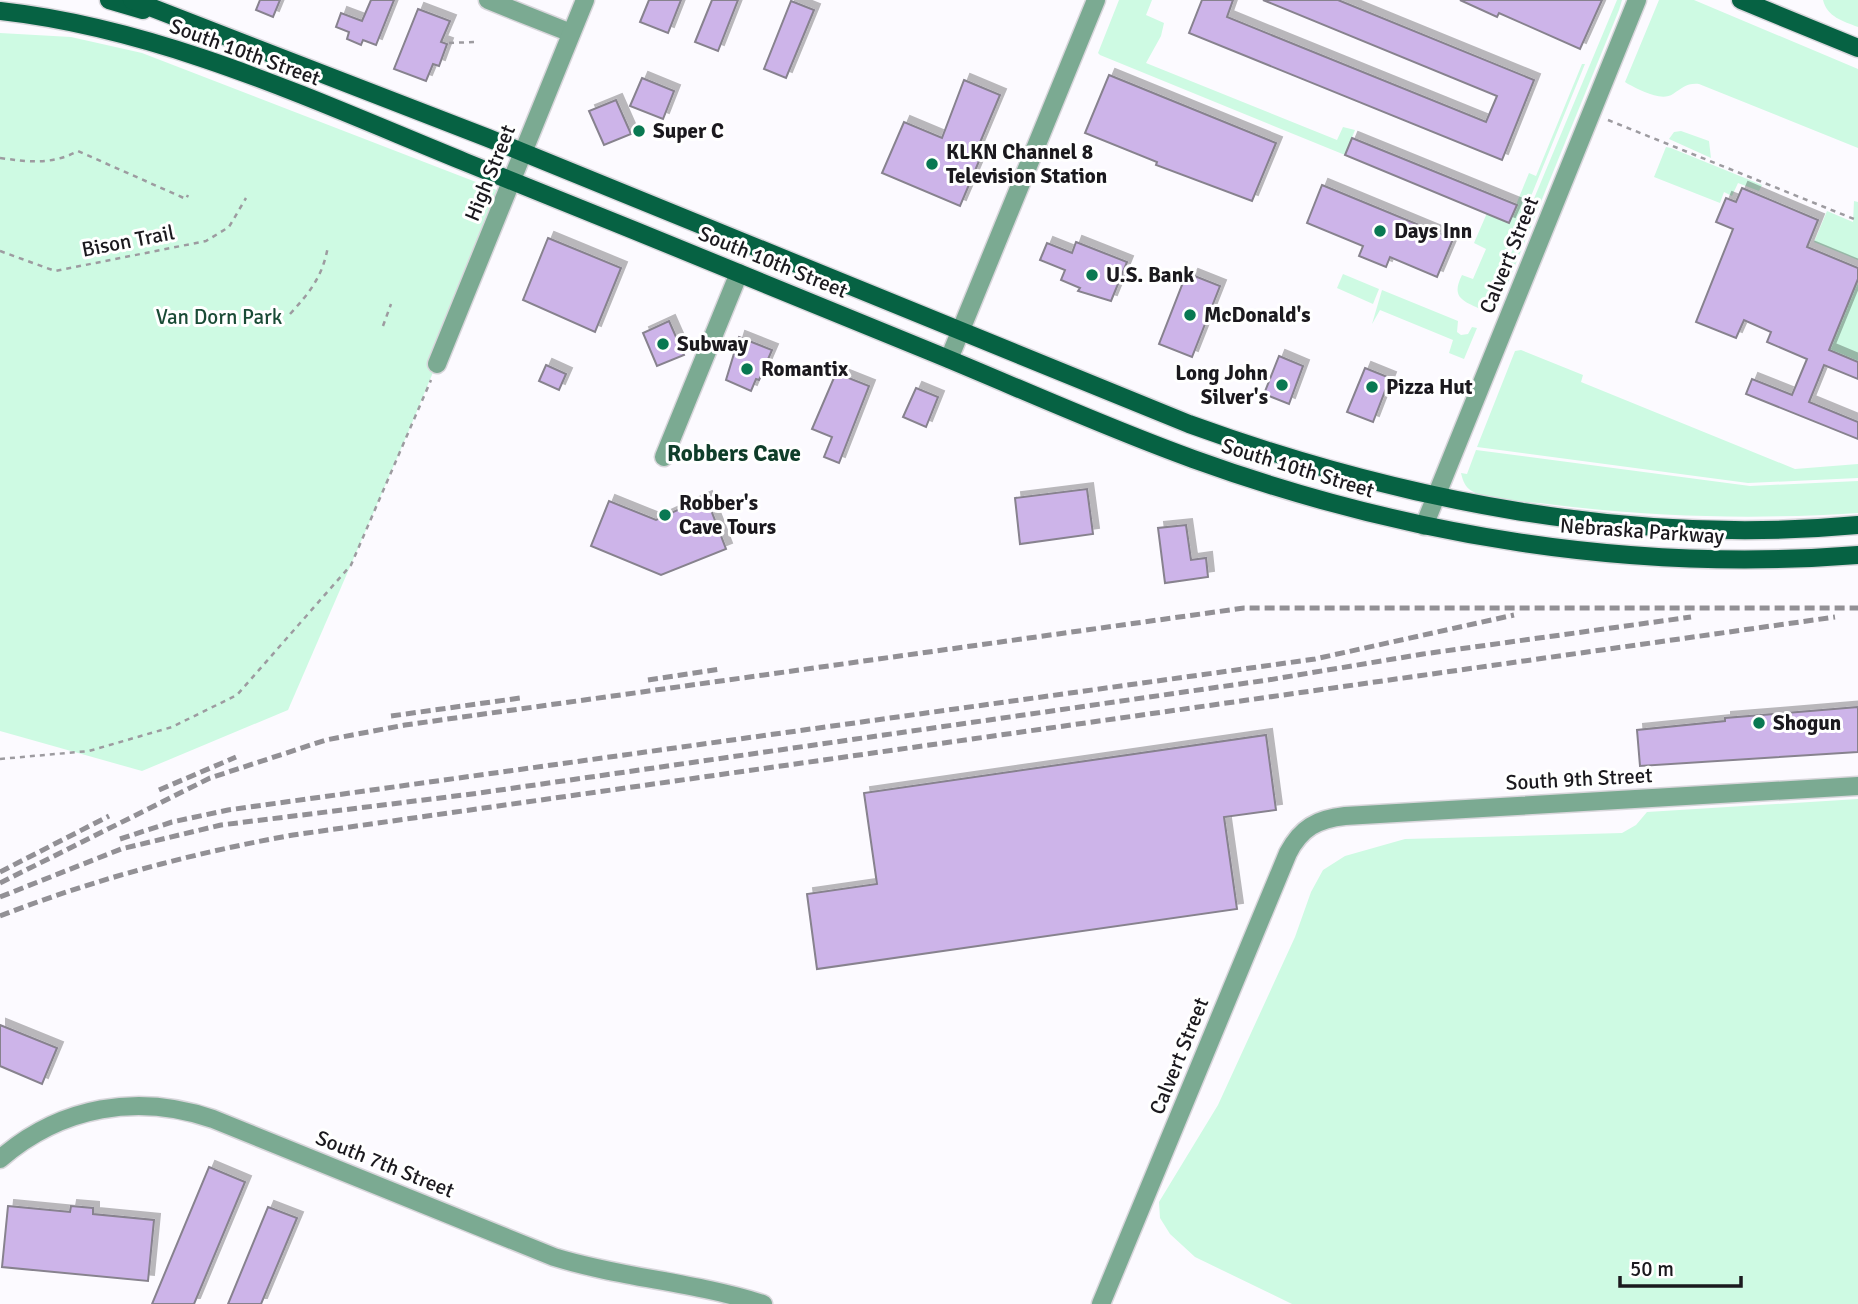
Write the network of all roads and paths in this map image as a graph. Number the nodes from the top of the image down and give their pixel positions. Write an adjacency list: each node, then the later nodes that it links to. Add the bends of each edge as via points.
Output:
1 (109, 0): 9 (main road)
2 (132, 0): 9 (main road, South 10th Street)
3 (488, 0): 10 (street)
4 (584, 0): 10 (street, High Street)
5 (1096, 0): 27 (street)
6 (1637, 0): 31 (street, Calvert Street)
7 (1741, 0): 13 (main road)
8 (0, 12): 17 (main road, South 10th Street, via 107,29 204,60)
9 (203, 27): 15 (main road, South 10th Street)
10 (571, 33): 15 (street, High Street)
11 (474, 42): 12 (path)
12 (449, 43)
13 (1858, 48)
14 (1608, 120): 20 (path)
15 (524, 152): 17 (street, High Street); 27 (main road, South 10th Street)
16 (0, 158): 18 (path, via 60,160 78,150 186,199)
17 (512, 180): 23 (main road, South 10th Street); 29 (street, High Street)
18 (188, 195)
19 (246, 198): 22 (path, Bison Trail, via 229,227 205,241 55,271)
20 (1854, 219)
21 (328, 246): 25 (path, via 313,289)
22 (0, 251)
23 (739, 273): 28 (main road, South 10th Street); 30 (street)
24 (391, 304): 26 (path)
25 (290, 314)
26 (383, 326)
27 (961, 331): 28 (street); 31 (main road, South 10th Street, via 1256,448)
28 (949, 359): 33 (main road, South 10th Street, via 1191,458 1328,502)
29 (437, 364): 35 (path, via 351,565 237,695 172,727 89,751)
30 (664, 457)
31 (1436, 497): 32 (main road, Nebraska Parkway, via 1532,514 1675,527); 33 (street, Calvert Street)
32 (1858, 525)
33 (1424, 526): 34 (main road, Nebraska Parkway, via 1493,540 1645,556 1765,560)
34 (1858, 555)
35 (0, 759)
36 (1858, 786): 37 (street, South 9th Street, via 1345,816)
37 (1305, 828): 40 (street, Calvert Street, via 1288,853)
38 (0, 1159): 39 (street, South 7th Street, via 42,1128 94,1109 144,1104 175,1108 213,1119 554,1257 597,1271 703,1288)
39 (762, 1304)
40 (1101, 1304)

